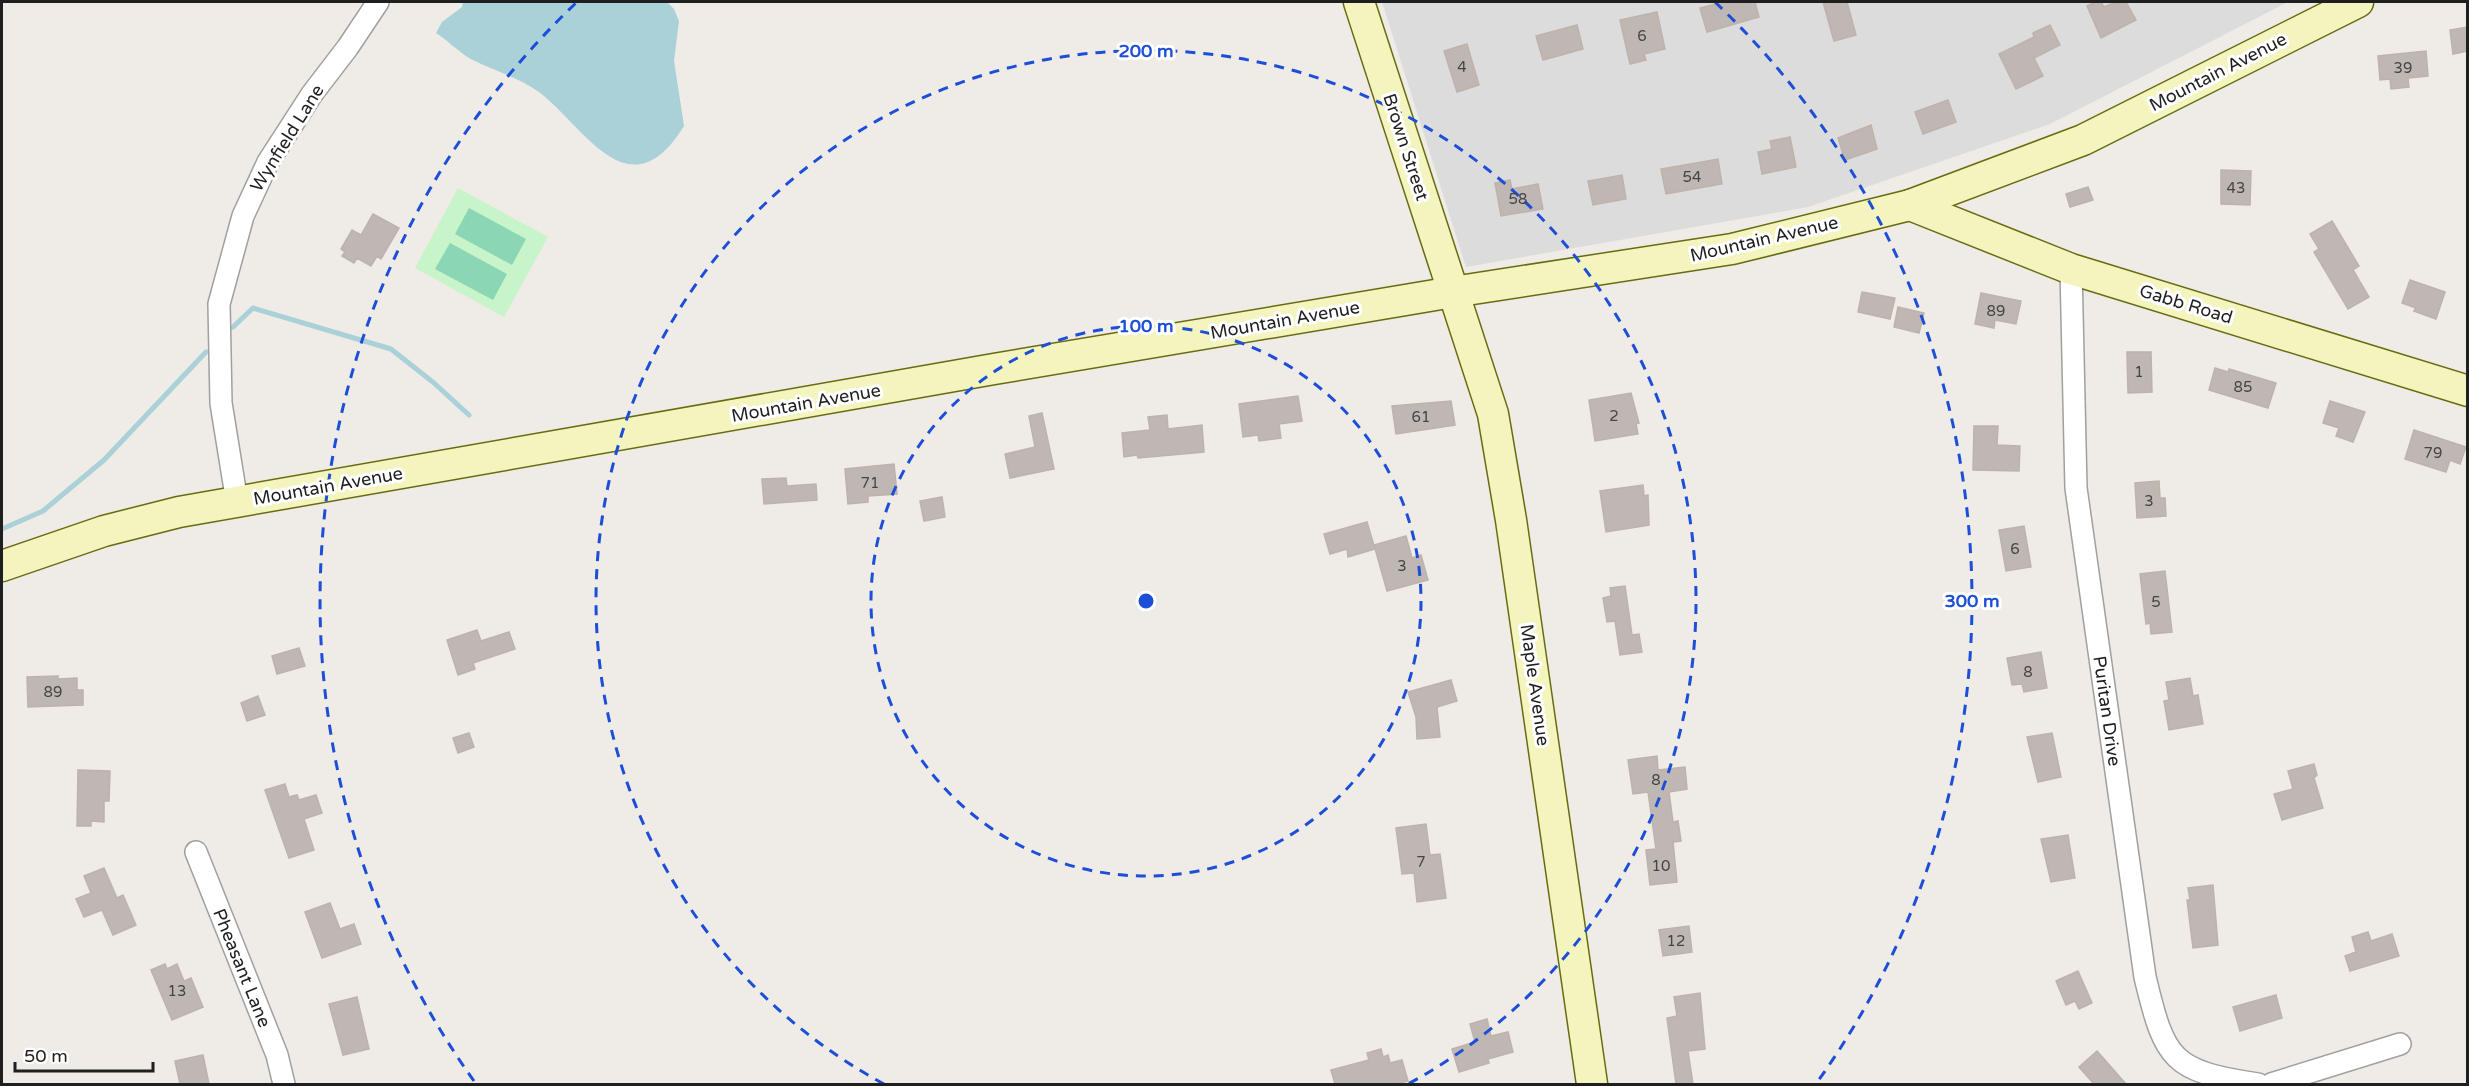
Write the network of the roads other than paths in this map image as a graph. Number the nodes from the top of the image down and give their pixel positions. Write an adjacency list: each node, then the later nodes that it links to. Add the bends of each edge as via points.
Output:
1 (378, 2): 8 (street, Wynfield Lane, via 268,162 243,216 219,304 221,403)
2 (2358, 2): 4 (main road, Mountain Avenue, via 2083,140)
3 (1365, 3): 6 (main road, Brown Street)
4 (1910, 204): 5 (main road, Gabb Road); 6 (main road, Mountain Avenue, via 1732,249)
5 (2072, 269): 7 (main road, Gabb Road); 14 (street, Puritan Drive, via 2076,488 2145,977 2157,1029 2178,1061 2210,1077)
6 (1453, 292): 8 (main road, Mountain Avenue); 13 (main road, Maple Avenue, via 1493,414 1502,465)
7 (2468, 391)
8 (237, 502): 9 (main road, Mountain Avenue, via 104,531)
9 (2, 566)
10 (196, 852): 12 (street, Pheasant Lane, via 277,1055)
11 (2400, 1044): 15 (street)
12 (284, 1084)
13 (1592, 1084)
14 (2258, 1084)
15 (2271, 1084)

